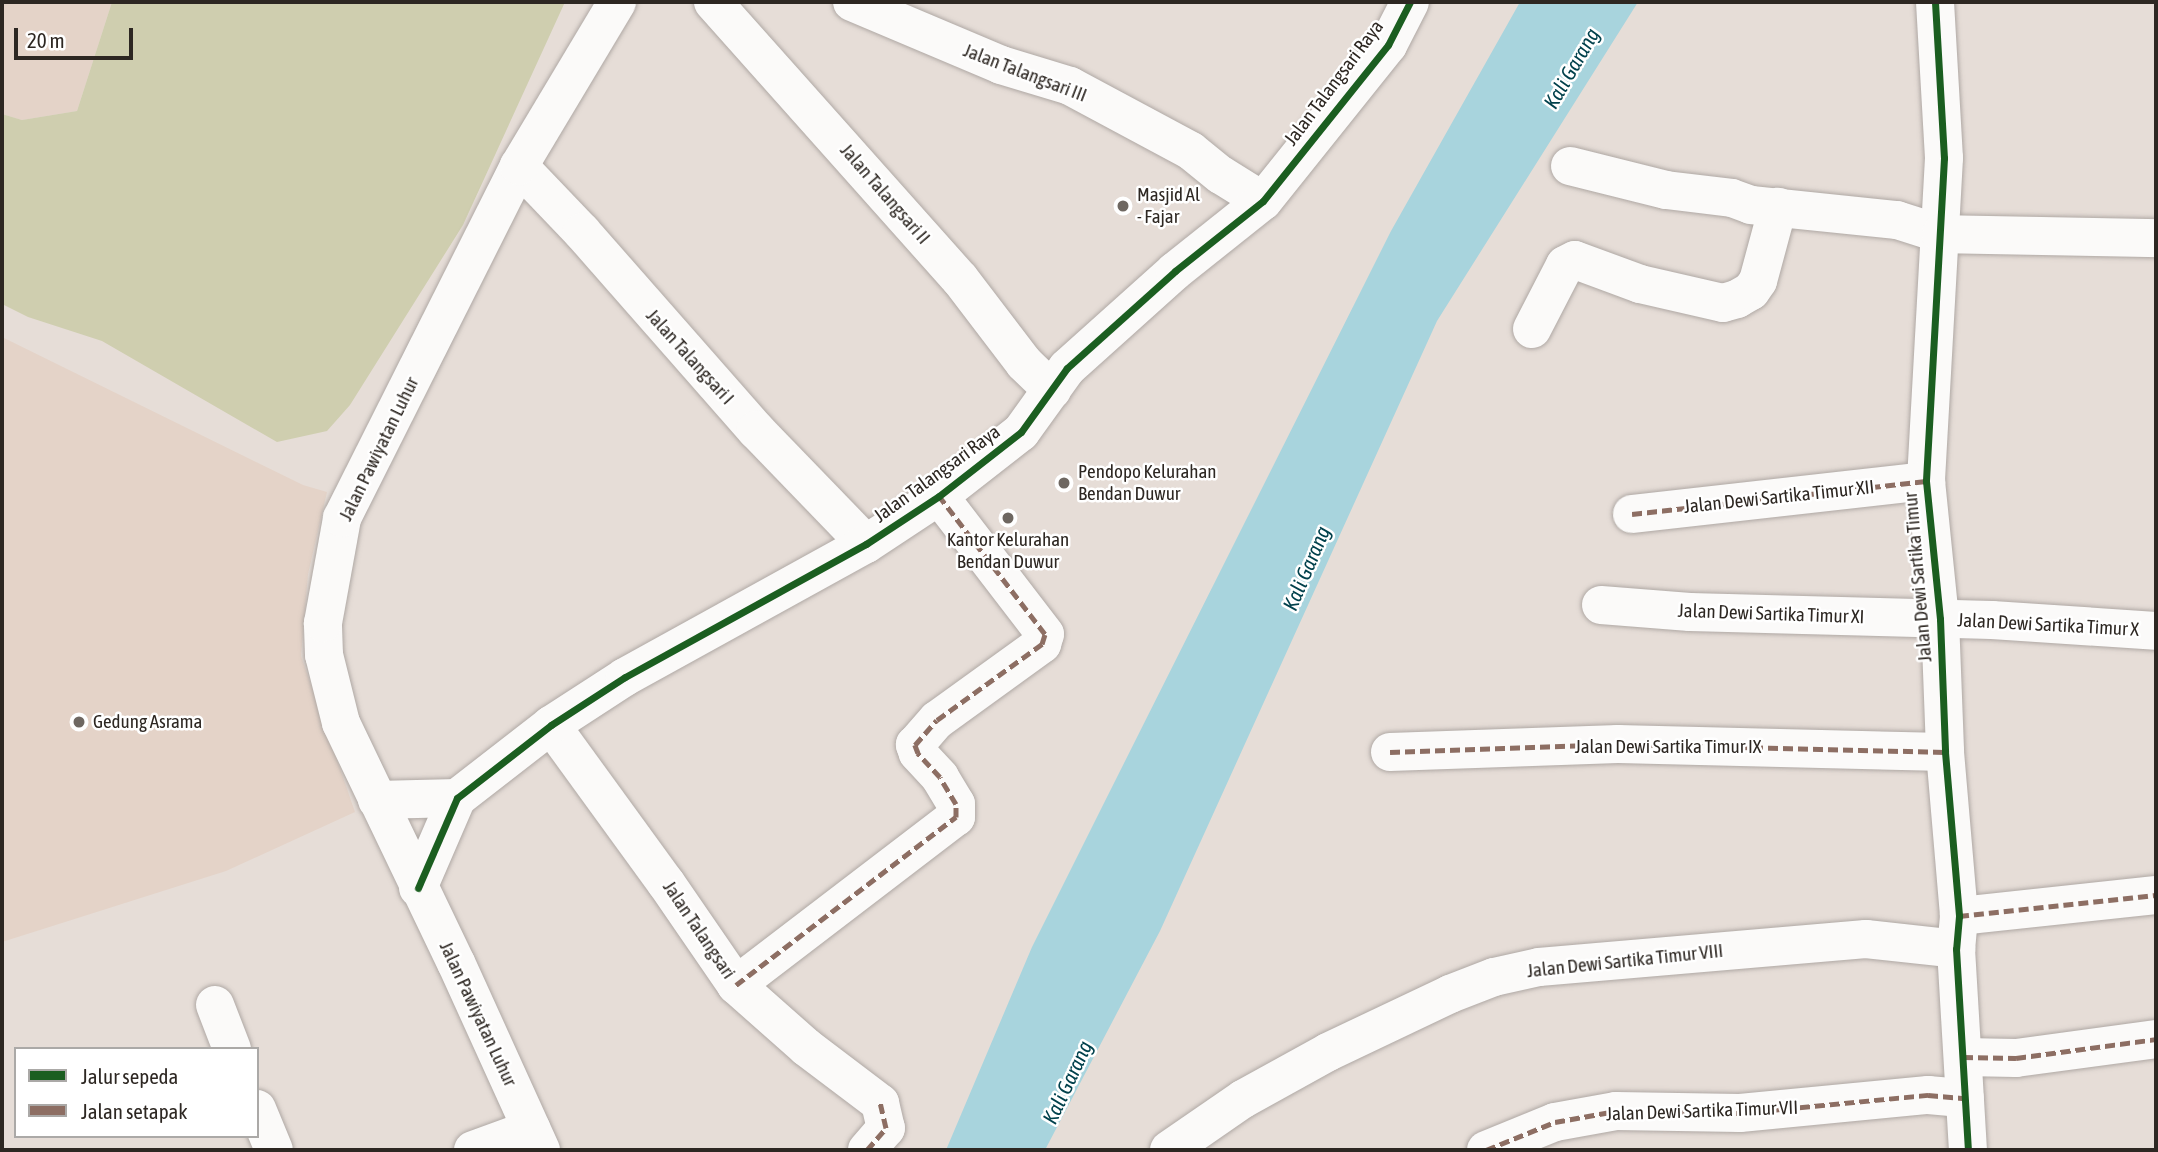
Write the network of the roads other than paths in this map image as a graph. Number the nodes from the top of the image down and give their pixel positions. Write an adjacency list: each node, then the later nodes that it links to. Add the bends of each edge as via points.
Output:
1 (617, 2): 6 (street, Jalan Pawiyatan Luhur)
2 (712, 2): 13 (street, Jalan Talangsari II, via 960,279 1024,363)
3 (852, 2): 8 (street, Jalan Talangsari III, via 1001,65 1070,86 1191,151)
4 (1410, 2): 8 (street, Jalan Talangsari Raya, via 1388,45)
5 (1935, 2): 10 (street, Jalan Dewi Sartika Timur, via 1944,158)
6 (519, 166): 17 (street, Jalan Talangsari I, via 747,420); 25 (street, Jalan Pawiyatan Luhur, via 342,518 323,623 324,655 341,723)
7 (1570, 166): 9 (street, via 1666,190)
8 (1263, 201): 13 (street, Jalan Talangsari Raya, via 1175,271)
9 (1778, 207): 10 (street, via 1897,220); 12 (street, via 1758,281 1737,299 1723,303 1640,284 1575,260 1565,265)
10 (1941, 234): 11 (street); 14 (street, Jalan Dewi Sartika Timur)
11 (2156, 238)
12 (1532, 329)
13 (1060, 379): 15 (street, Jalan Talangsari Raya, via 1021,432)
14 (1926, 481): 16 (street, Jalan Dewi Sartika Timur XII); 19 (street, Jalan Dewi Sartika Timur)
15 (939, 496): 17 (street, Jalan Talangsari Raya); 29 (street, via 1045,634 1042,644 937,720 915,745 956,804 956,817)
16 (1632, 514)
17 (866, 544): 21 (street, Jalan Talangsari Raya, via 625,677)
18 (1601, 605): 19 (street, Jalan Dewi Sartika Timur XI)
19 (1940, 619): 20 (street, Jalan Dewi Sartika Timur X); 23 (street, Jalan Dewi Sartika Timur)
20 (2156, 631)
21 (551, 725): 24 (street, Jalan Talangsari Raya); 29 (street, Jalan Talangsari)
22 (1390, 752): 23 (street, Jalan Dewi Sartika Timur IX, via 1618,744)
23 (1945, 752): 28 (street, Jalan Dewi Sartika Timur)
24 (457, 798): 25 (street); 26 (street, Jalan Talangsari Raya)
25 (377, 800): 26 (street, Jalan Pawiyatan Luhur)
26 (418, 887): 36 (street, Jalan Pawiyatan Luhur)
27 (2156, 895): 28 (street, Jalan Dewi Sartika Timur VIII)
28 (1958, 932): 33 (street, Jalan Dewi Sartika Timur); 40 (street, Jalan Dewi Sartika Timur VIII, via 1539,967 1494,977 1328,1052 1243,1100)
29 (736, 985): 39 (street, Jalan Talangsari, via 806,1047 880,1103 886,1128)
30 (215, 1005): 32 (street)
31 (2156, 1039): 33 (street, via 2016,1058)
32 (231, 1047)
33 (1964, 1057): 34 (street, Jalan Dewi Sartika Timur)
34 (1965, 1098): 41 (street, Jalan Dewi Sartika Timur VII, via 1928,1094 1740,1113 1616,1111 1555,1122); 42 (street, Jalan Dewi Sartika Timur)
35 (259, 1114): 37 (street)
36 (536, 1140): 38 (street)
37 (274, 1150)
38 (473, 1150)
39 (867, 1150)
40 (1169, 1150)
41 (1486, 1150)
42 (1968, 1150)

